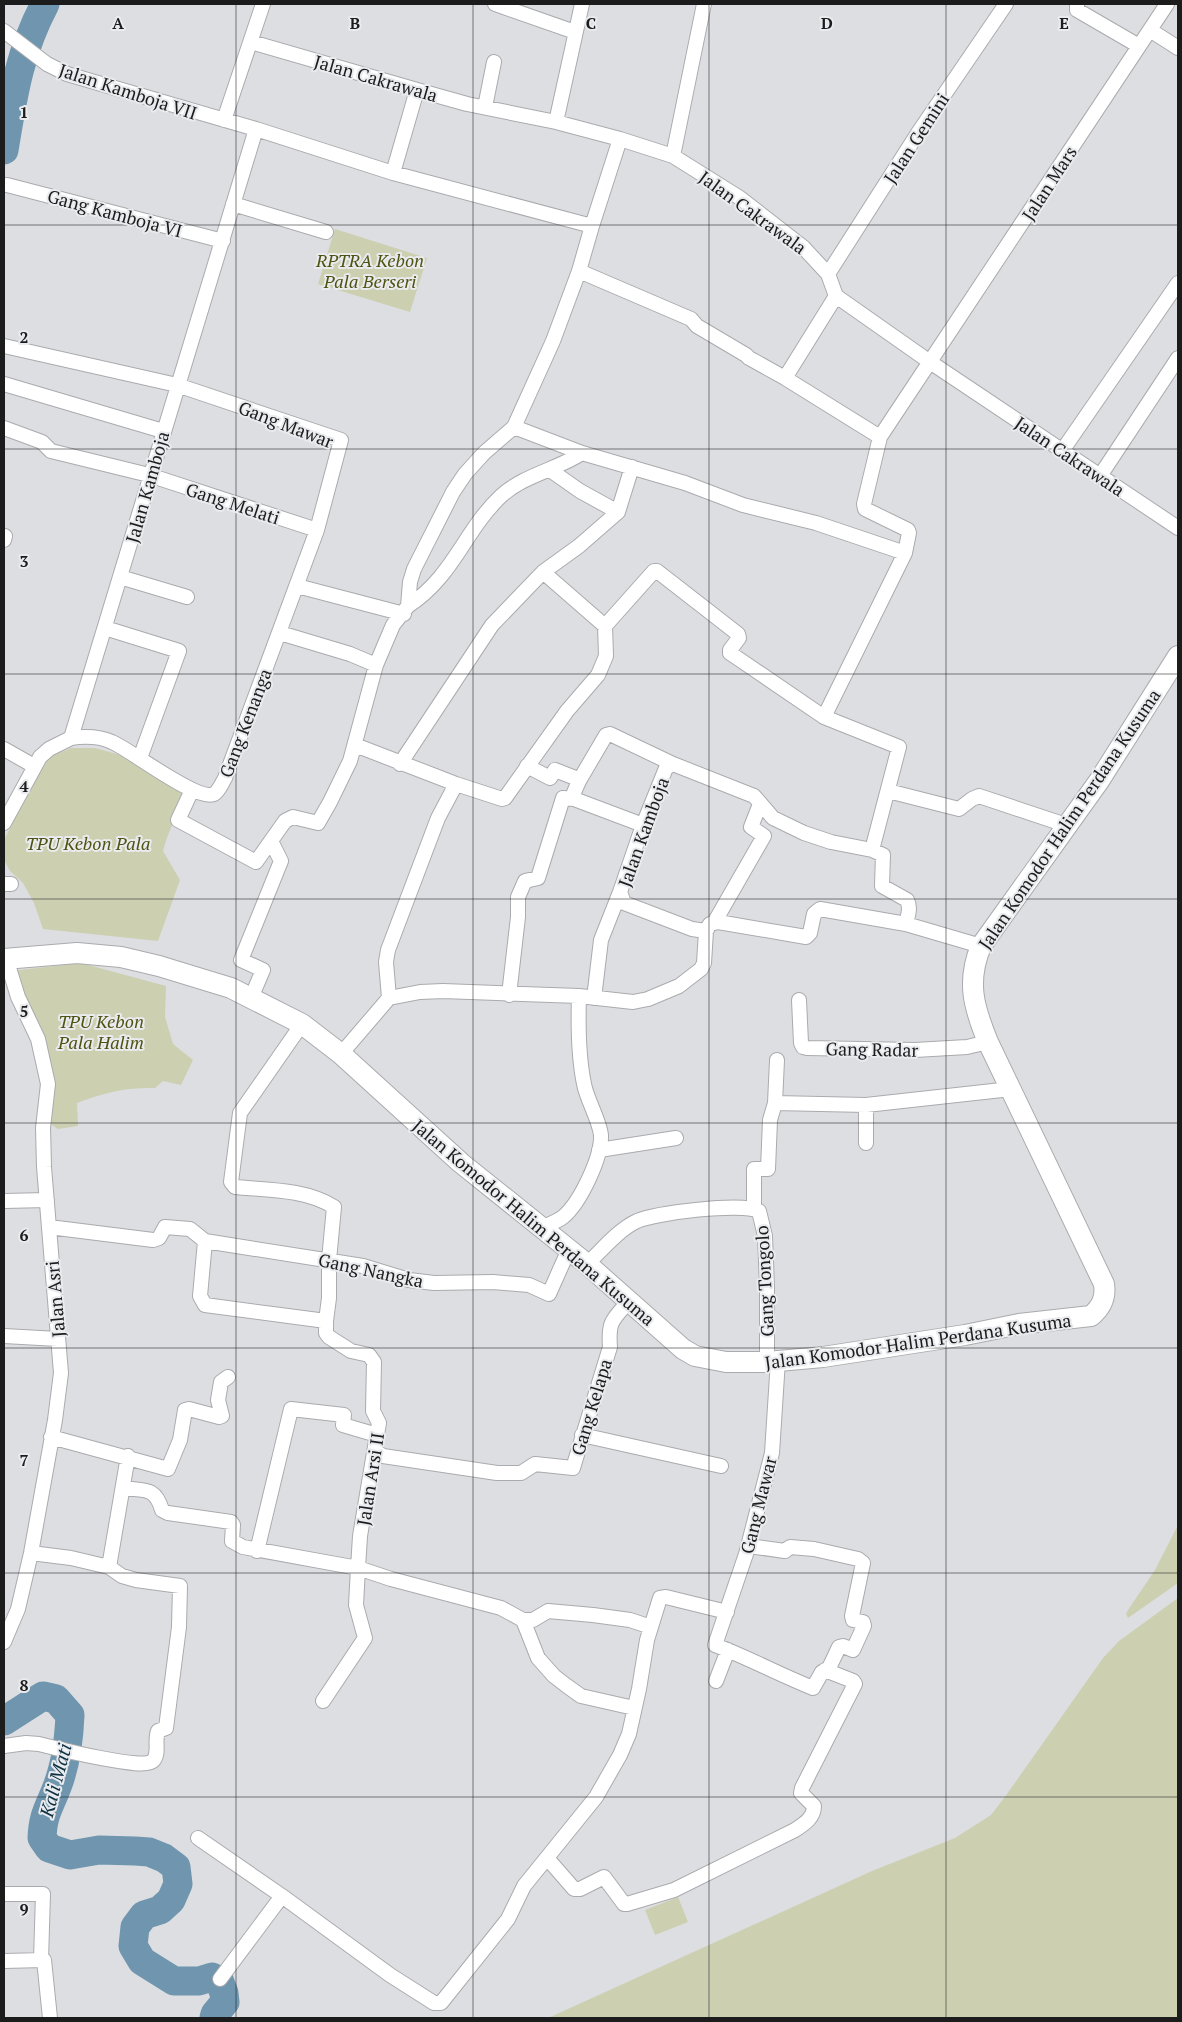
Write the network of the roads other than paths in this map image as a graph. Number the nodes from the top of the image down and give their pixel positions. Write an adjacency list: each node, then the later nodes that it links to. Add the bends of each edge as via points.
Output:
1 (263, 4): 11 (street)
2 (495, 4): 10 (street)
3 (582, 4): 10 (street)
4 (704, 4): 21 (street)
5 (1006, 4): 29 (street, Jalan Gemini)
6 (1078, 4): 12 (street, via 1077,10)
7 (1167, 4): 8 (street, Jalan Mars)
8 (1150, 30): 12 (street, Jalan Mars); 13 (street)
9 (7, 32): 17 (street, Jalan Kamboja VII, via 34,55 67,74)
10 (575, 32): 18 (street)
11 (251, 42): 15 (street, Jalan Cakrawala); 17 (street)
12 (1139, 46): 34 (street, Jalan Mars)
13 (1178, 48)
14 (494, 62): 16 (street)
15 (417, 90): 16 (street, Jalan Cakrawala); 22 (street)
16 (485, 107): 18 (street, Jalan Cakrawala)
17 (224, 120): 19 (street, Jalan Kamboja VII)
18 (556, 122): 20 (street, Jalan Cakrawala)
19 (256, 129): 22 (street, Jalan Kamboja VII); 24 (street, Jalan Kamboja)
20 (620, 139): 21 (street, Jalan Cakrawala); 25 (street)
21 (674, 156): 29 (street, Jalan Cakrawala, via 740,198 803,247)
22 (393, 173): 25 (street, Jalan Kamboja VII)
23 (7, 184): 27 (street, Gang Kamboja VI)
24 (233, 204): 26 (street); 27 (street, Jalan Kamboja)
25 (592, 226): 28 (street)
26 (326, 232)
27 (223, 241): 37 (street, Jalan Kamboja)
28 (579, 270): 35 (street, via 691,319 697,326); 38 (street, via 553,341)
29 (828, 274): 31 (street, Jalan Cakrawala)
30 (1178, 283): 42 (street)
31 (836, 296): 34 (street, Jalan Cakrawala); 35 (street)
32 (4, 346): 37 (street)
33 (1178, 358): 47 (street)
34 (930, 362): 41 (street, Jalan Mars); 42 (street, Jalan Cakrawala)
35 (785, 378): 41 (street)
36 (4, 384): 40 (street)
37 (177, 385): 40 (street, Jalan Kamboja); 50 (street, Gang Mawar, via 341,440)
38 (514, 427): 43 (street); 56 (street, via 465,474 453,492 414,569)
39 (4, 428): 46 (street, Gang Melati, via 42,442 52,451)
40 (163, 431): 46 (street, Jalan Kamboja)
41 (880, 437): 51 (street, via 865,509 908,530)
42 (1062, 451): 47 (street, Jalan Cakrawala)
43 (582, 453): 44 (street); 45 (street)
44 (632, 467): 48 (street); 51 (street, via 743,505 816,523)
45 (550, 470): 48 (street); 56 (street, via 524,480 499,497 438,581)
46 (149, 475): 50 (street, Gang Melati); 53 (street, Jalan Kamboja)
47 (1100, 476): 49 (street, Jalan Cakrawala)
48 (618, 512): 52 (street)
49 (1178, 528)
50 (317, 530): 54 (street, Gang Kenanga)
51 (905, 553): 62 (street)
52 (543, 572): 57 (street); 67 (street, via 492,625)
53 (120, 577): 55 (street); 58 (street, Jalan Kamboja)
54 (297, 586): 56 (street); 59 (street, Gang Kenanga)
55 (187, 598)
56 (406, 610): 61 (street, via 393,625)
57 (605, 626): 62 (street, via 657,571 738,634 730,653); 70 (street, via 606,656 598,676)
58 (105, 628): 63 (street, Jalan Kamboja); 66 (street, via 179,651)
59 (280, 633): 61 (street); 73 (street, Gang Kenanga, via 222,783 214,794)
60 (1178, 656): 79 (street, Jalan Komodor Halim Perdana Kusuma)
61 (376, 665): 64 (street)
62 (824, 717): 74 (street, via 899,747)
63 (71, 738): 66 (street, Gang Kenanga, via 102,738); 69 (street, via 49,749)
64 (355, 745): 67 (street); 80 (street, via 318,823 290,817)
65 (4, 749): 69 (street)
66 (140, 758): 73 (street, Gang Kenanga)
67 (400, 764): 72 (street)
68 (673, 764): 71 (street, via 610,734 606,735); 76 (street, Jalan Kamboja, via 754,796); 78 (street, Jalan Kamboja, via 666,768)
69 (34, 766): 77 (street)
70 (527, 766): 71 (street, via 550,778 555,770); 72 (street, via 504,799)
71 (579, 781): 75 (street)
72 (456, 784): 90 (street, via 438,818 388,950)
73 (192, 790): 80 (street, via 178,820 256,862)
74 (888, 790): 79 (street, via 960,809 979,796); 81 (street)
75 (574, 799): 78 (street); 87 (street, via 564,798 538,878 525,881 518,897)
76 (760, 804): 81 (street, Jalan Kamboja, via 773,818 804,833); 84 (street, via 751,826 764,836)
77 (6, 815)
78 (643, 825): 82 (street, Jalan Kamboja)
79 (1066, 826): 85 (street, Jalan Komodor Halim Perdana Kusuma)
80 (271, 841): 89 (street, via 281,862 241,960 263,970)
81 (872, 850): 83 (street, via 883,855 882,886 908,902)
82 (620, 892): 84 (street, Jalan Kamboja, via 624,903 692,929); 91 (street, via 601,940)
83 (906, 924): 84 (street, via 820,909 814,914 806,937); 85 (street)
84 (710, 927): 91 (street, via 703,965 679,986 640,1002)
85 (981, 946): 94 (street, Jalan Komodor Halim Perdana Kusuma, via 975,960 972,990)
86 (5, 958): 89 (street, Jalan Komodor Halim Perdana Kusuma, via 77,953 121,957 231,988); 103 (street, Jalan Asri, via 18,997 38,1039 46,1071 48,1100 43,1128)
87 (509, 995): 88 (street); 90 (street, via 443,991)
88 (579, 996): 91 (street); 102 (street, via 579,1054 584,1086 601,1134)
89 (251, 998): 93 (street, Jalan Komodor Halim Perdana Kusuma)
90 (389, 998): 95 (street)
91 (594, 998)
92 (799, 1000): 94 (street, Gang Radar, via 801,1044 807,1048 914,1050 967,1047)
93 (302, 1024): 95 (street, Jalan Komodor Halim Perdana Kusuma); 110 (street, via 240,1113 231,1182 235,1187 282,1190 332,1206 334,1221)
94 (988, 1042): 97 (street, Jalan Komodor Halim Perdana Kusuma)
95 (341, 1054): 107 (street, Jalan Komodor Halim Perdana Kusuma, via 461,1163)
96 (777, 1060): 98 (street)
97 (1011, 1089): 99 (street); 116 (street, Jalan Komodor Halim Perdana Kusuma, via 1104,1284 1106,1294 1096,1312 1081,1318 1019,1324 822,1357)
98 (775, 1104): 99 (street); 105 (street, via 770,1120 768,1169 754,1168)
99 (866, 1104): 101 (street)
100 (676, 1138): 102 (street)
101 (866, 1143)
102 (599, 1150): 107 (street, via 590,1177 573,1208 562,1218)
103 (47, 1200): 104 (street); 106 (street, Jalan Asri)
104 (4, 1201)
105 (754, 1209): 111 (street, Gang Tongolo, via 709,1208 637,1221); 116 (street, Gang Tongolo, via 760,1212 765,1236)
106 (49, 1227): 108 (street, via 153,1240 159,1238 165,1227 188,1229); 115 (street, Jalan Asri)
107 (543, 1227): 109 (street, Jalan Komodor Halim Perdana Kusuma)
108 (205, 1241): 110 (street, Gang Nangka); 113 (street, via 200,1296 205,1304)
109 (569, 1249): 110 (street, Gang Nangka, via 549,1294 529,1285 409,1280); 111 (street, Jalan Komodor Halim Perdana Kusuma)
110 (329, 1260): 113 (street)
111 (587, 1264): 112 (street, Jalan Komodor Halim Perdana Kusuma)
112 (629, 1301): 116 (street, Jalan Komodor Halim Perdana Kusuma, via 695,1356 726,1362); 119 (street, Gang Kelapa, via 611,1323 610,1347)
113 (326, 1321): 118 (street, Jalan Arsi II, via 329,1337 351,1351 369,1355 373,1360 373,1411 379,1423)
114 (4, 1336): 115 (street)
115 (58, 1339): 120 (street, Jalan Asri, via 61,1373)
116 (772, 1361): 125 (street, Gang Mawar, via 772,1454)
117 (228, 1377): 122 (street, via 221,1382 218,1400 222,1416 186,1410 180,1440 168,1468)
118 (377, 1435): 121 (street, Jalan Arsi II); 126 (street, via 343,1425 344,1415 291,1409)
119 (582, 1435): 121 (street, Gang Kelapa, via 573,1468 535,1464 521,1473 472,1470 384,1456); 123 (street)
120 (51, 1437): 122 (street); 127 (street, Jalan Asri)
121 (375, 1451): 129 (street, Jalan Arsi II, via 360,1536)
122 (128, 1456): 124 (street)
123 (720, 1466)
124 (122, 1488): 126 (street, via 152,1492 166,1513 231,1522 232,1542); 128 (street)
125 (748, 1546): 132 (street, Gang Mawar); 137 (street, via 814,1549 863,1564 852,1616 864,1626 853,1650 840,1646)
126 (257, 1550): 129 (street)
127 (31, 1553): 128 (street); 131 (street, Jalan Asri)
128 (109, 1567): 141 (street, via 128,1578 178,1584 181,1588 166,1728 158,1731 156,1756 149,1764 26,1743)
129 (358, 1568): 133 (street, via 501,1608); 139 (street, Jalan Arsi II, via 356,1605 365,1638)
130 (4, 1605): 131 (street)
131 (18, 1609): 135 (street, Jalan Asri)
132 (727, 1612): 134 (street, via 661,1597); 136 (street, Gang Mawar)
133 (522, 1620): 134 (street, via 533,1620 548,1611 593,1614); 140 (street, via 538,1658 554,1676 581,1696)
134 (651, 1627): 140 (street)
135 (4, 1642)
136 (722, 1647): 137 (street, via 813,1688); 138 (street, Gang Mawar)
137 (825, 1670): 143 (street, via 855,1684 802,1788 801,1793 814,1806 812,1816 795,1830 674,1890 627,1904 604,1877 574,1889)
138 (716, 1682)
139 (323, 1701)
140 (634, 1708): 143 (street, via 620,1755 596,1797)
141 (4, 1746)
142 (198, 1838): 145 (street)
143 (546, 1858): 145 (street, via 524,1886 508,1919 438,2004 390,1975)
144 (4, 1894): 146 (street, via 43,1894)
145 (282, 1896): 148 (street)
146 (41, 1960): 147 (street); 149 (street, via 44,1960)
147 (4, 1961)
148 (220, 1979)
149 (50, 2018)

